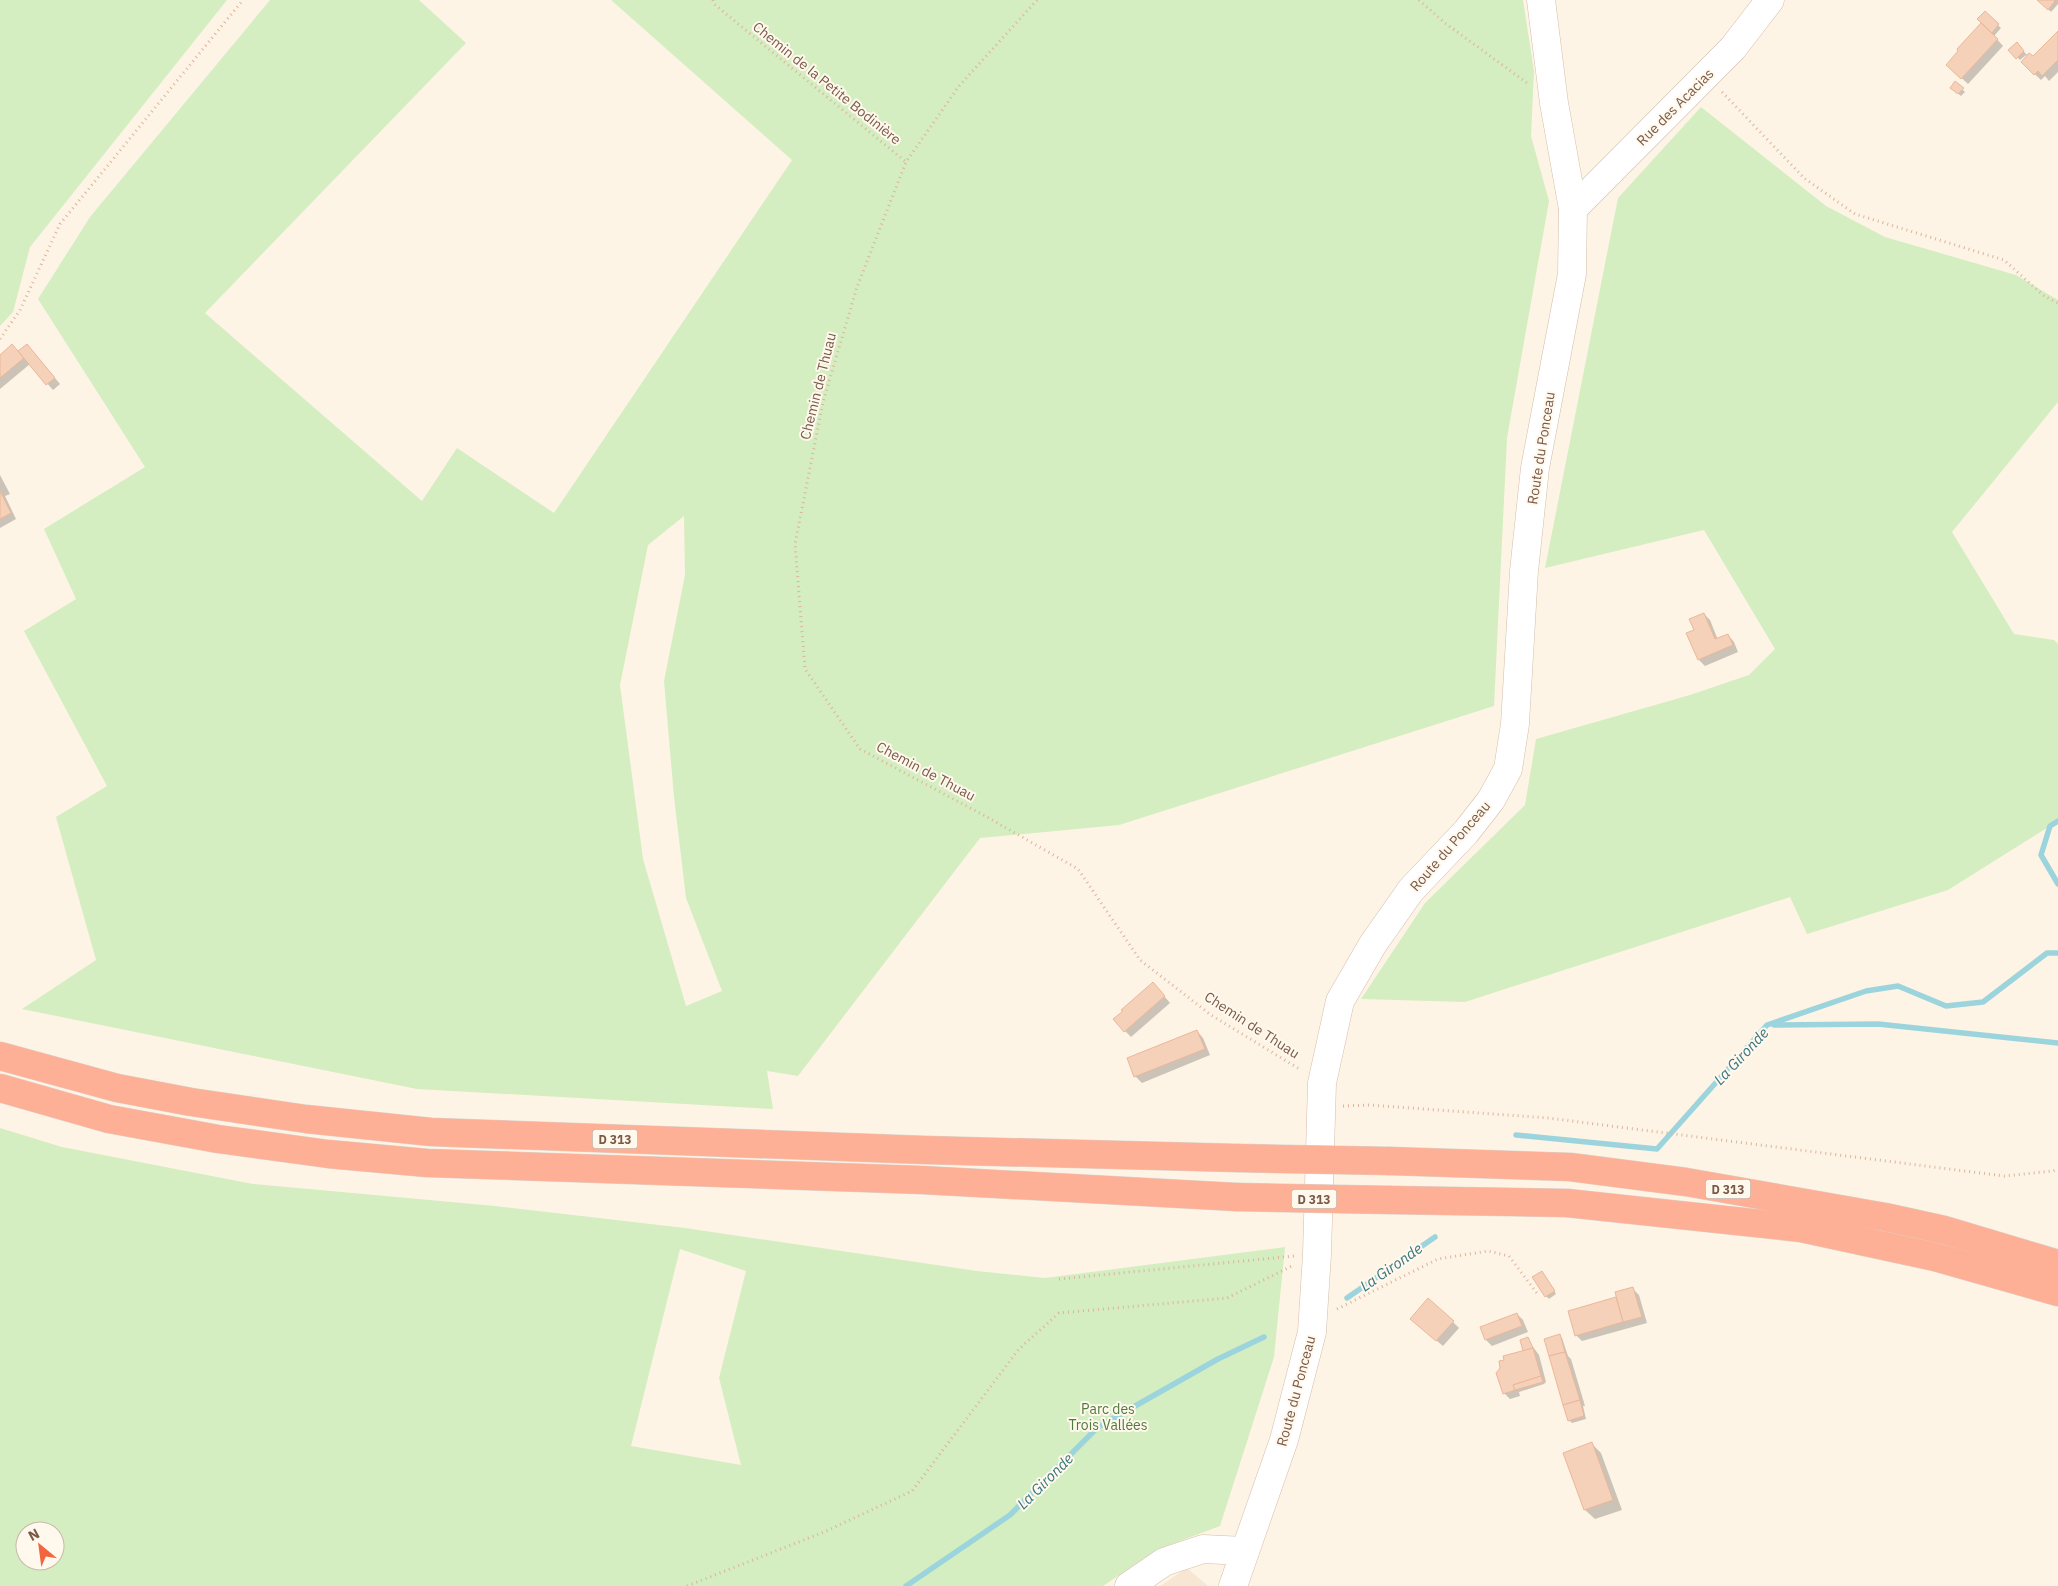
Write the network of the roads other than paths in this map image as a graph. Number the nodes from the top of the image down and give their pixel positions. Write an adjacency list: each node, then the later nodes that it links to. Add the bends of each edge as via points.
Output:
1 (1542, 0): 3 (street, Route du Ponceau, via 1554,103)
2 (1770, 0): 3 (street, Rue des Acacias, via 1733,48)
3 (1573, 209): 8 (street, Route du Ponceau, via 1572,274 1535,468 1524,571 1515,724 1508,769 1491,800 1466,832 1411,890 1373,944 1340,1002 1321,1095 1312,1332 1284,1440)
4 (0, 1056): 6 (highway, D 313, bridge, via 117,1088 191,1102 306,1120 431,1132 915,1150 1570,1167 1686,1182 1885,1217)
5 (0, 1088): 7 (highway, D 313, bridge, via 109,1119 218,1139 338,1155 437,1163 922,1180 1236,1197 1567,1203 1801,1228 1935,1257)
6 (2058, 1264)
7 (2058, 1292)
8 (1245, 1551): 9 (street, via 1203,1549 1164,1562); 10 (street, Route du Ponceau)
9 (1129, 1586)
10 (1233, 1586)

